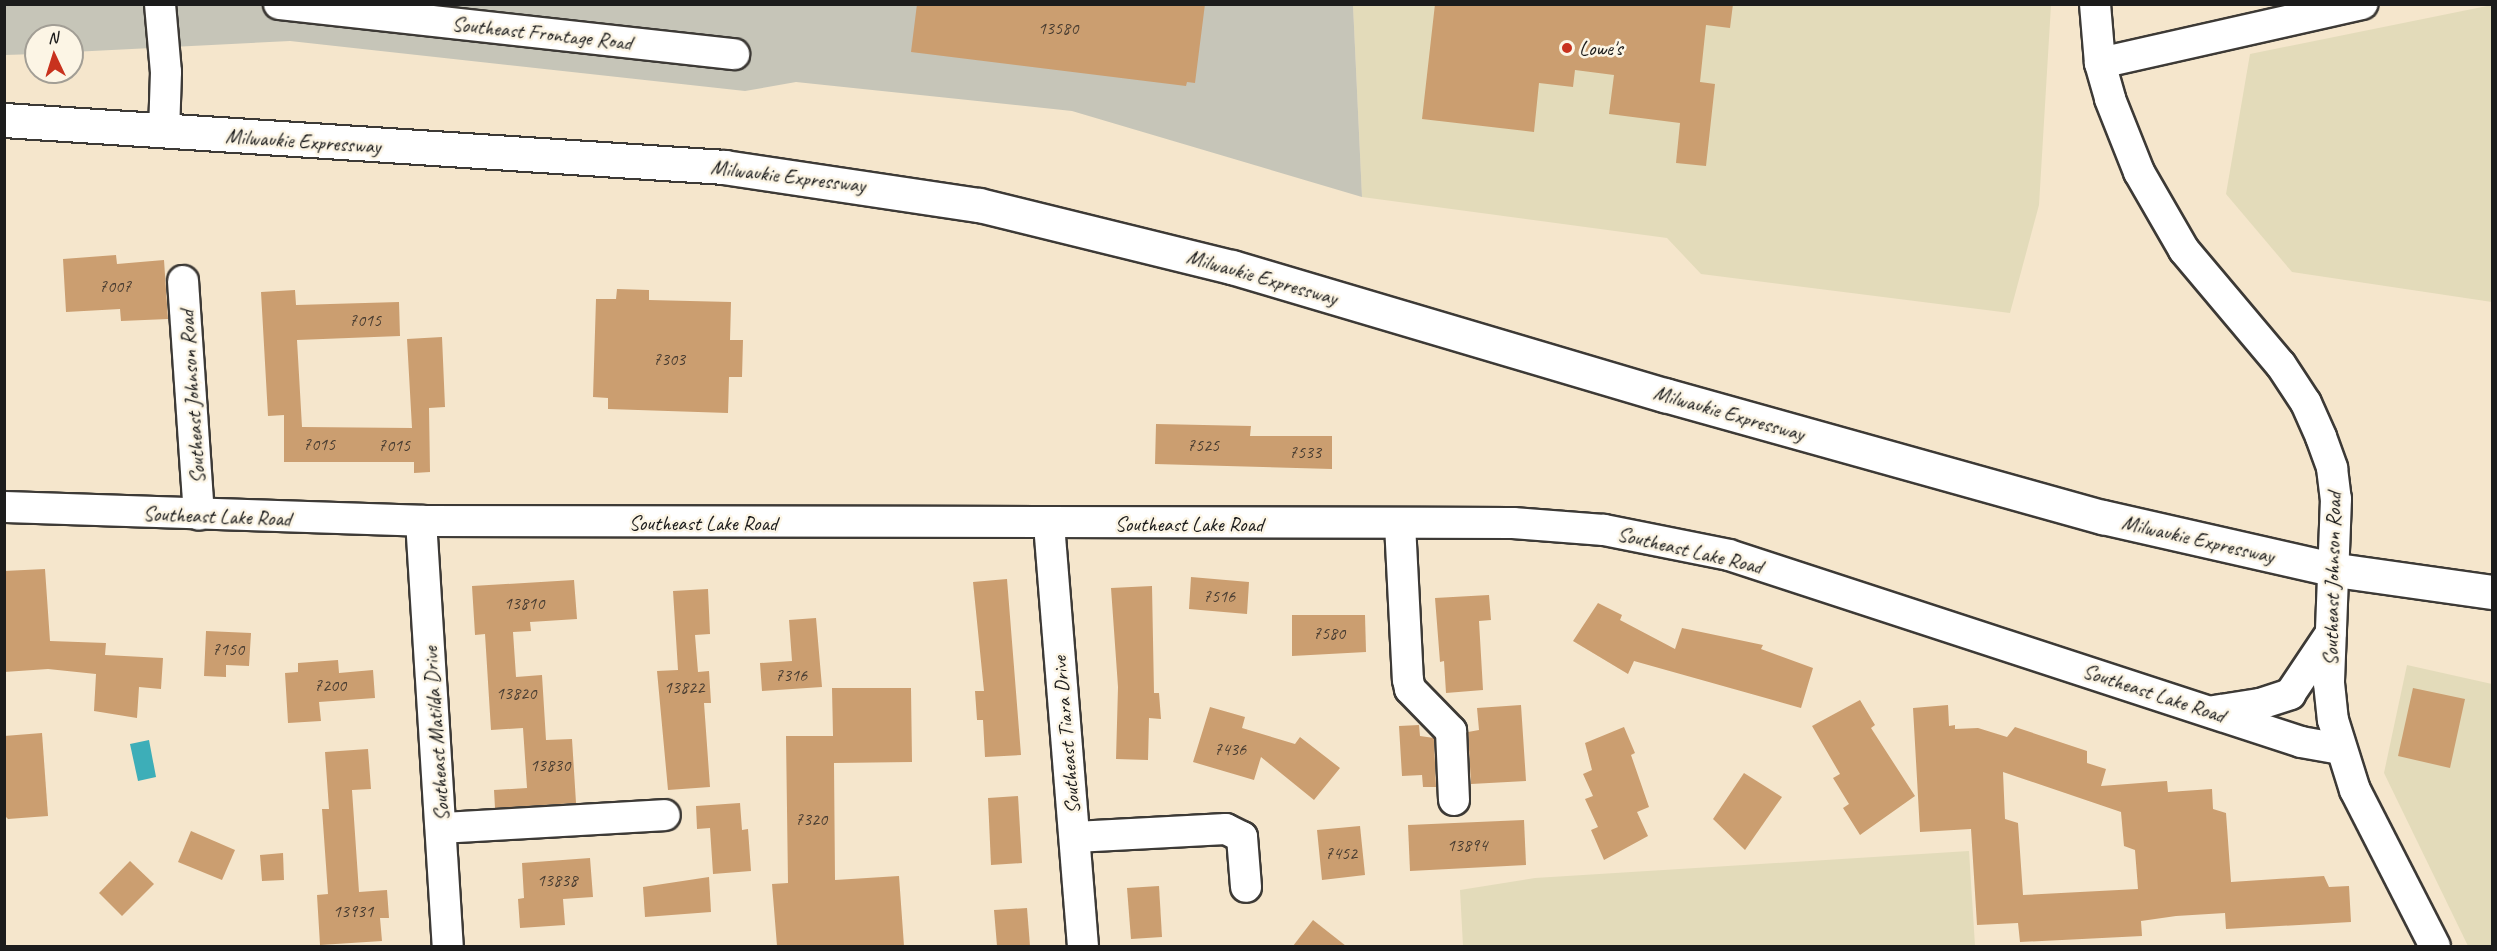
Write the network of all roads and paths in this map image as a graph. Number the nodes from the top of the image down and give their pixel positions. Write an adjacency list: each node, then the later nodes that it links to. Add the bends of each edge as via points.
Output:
1 (160, 4): 8 (street, via 165,54)
2 (279, 4): 5 (street, Southeast Frontage Road)
3 (2095, 4): 6 (street, Southeast Johnson Road)
4 (2362, 4): 6 (street)
5 (734, 54)
6 (2100, 63): 15 (street, Southeast Johnson Road, via 2121,133 2184,250 2281,365 2306,403 2332,468)
7 (4, 120): 8 (highway, Milwaukie Expressway)
8 (164, 131): 15 (highway, Milwaukie Expressway, via 724,167 979,205 1232,267 1951,477 2156,530)
9 (183, 281): 11 (street, Southeast Johnson Road)
10 (4, 507): 11 (street, Southeast Lake Road)
11 (199, 514): 12 (street, Southeast Lake Road)
12 (421, 521): 13 (street, Southeast Lake Road); 22 (street, Southeast Matilda Drive)
13 (1049, 524): 14 (street, Southeast Lake Road); 23 (street, Southeast Tiara Drive)
14 (1400, 524): 18 (street, Southeast Lake Road, via 1564,526 1650,536 1729,555); 20 (street, via 1408,680 1410,689 1451,731)
15 (2336, 570): 16 (highway, Milwaukie Expressway); 17 (street, Southeast Johnson Road)
16 (2493, 592)
17 (2331, 633): 18 (street, via 2290,694 2260,704); 19 (street, Southeast Johnson Road, via 2330,701)
18 (2211, 711): 19 (street, Southeast Lake Road, via 2301,742)
19 (2340, 749): 27 (street, Southeast Johnson Road, via 2355,790)
20 (1454, 800)
21 (665, 815): 22 (street)
22 (442, 828): 25 (street, Southeast Matilda Drive)
23 (1075, 837): 24 (street, via 1226,830 1242,837); 26 (street, Southeast Tiara Drive)
24 (1246, 887)
25 (448, 946)
26 (1083, 946)
27 (2435, 946)

